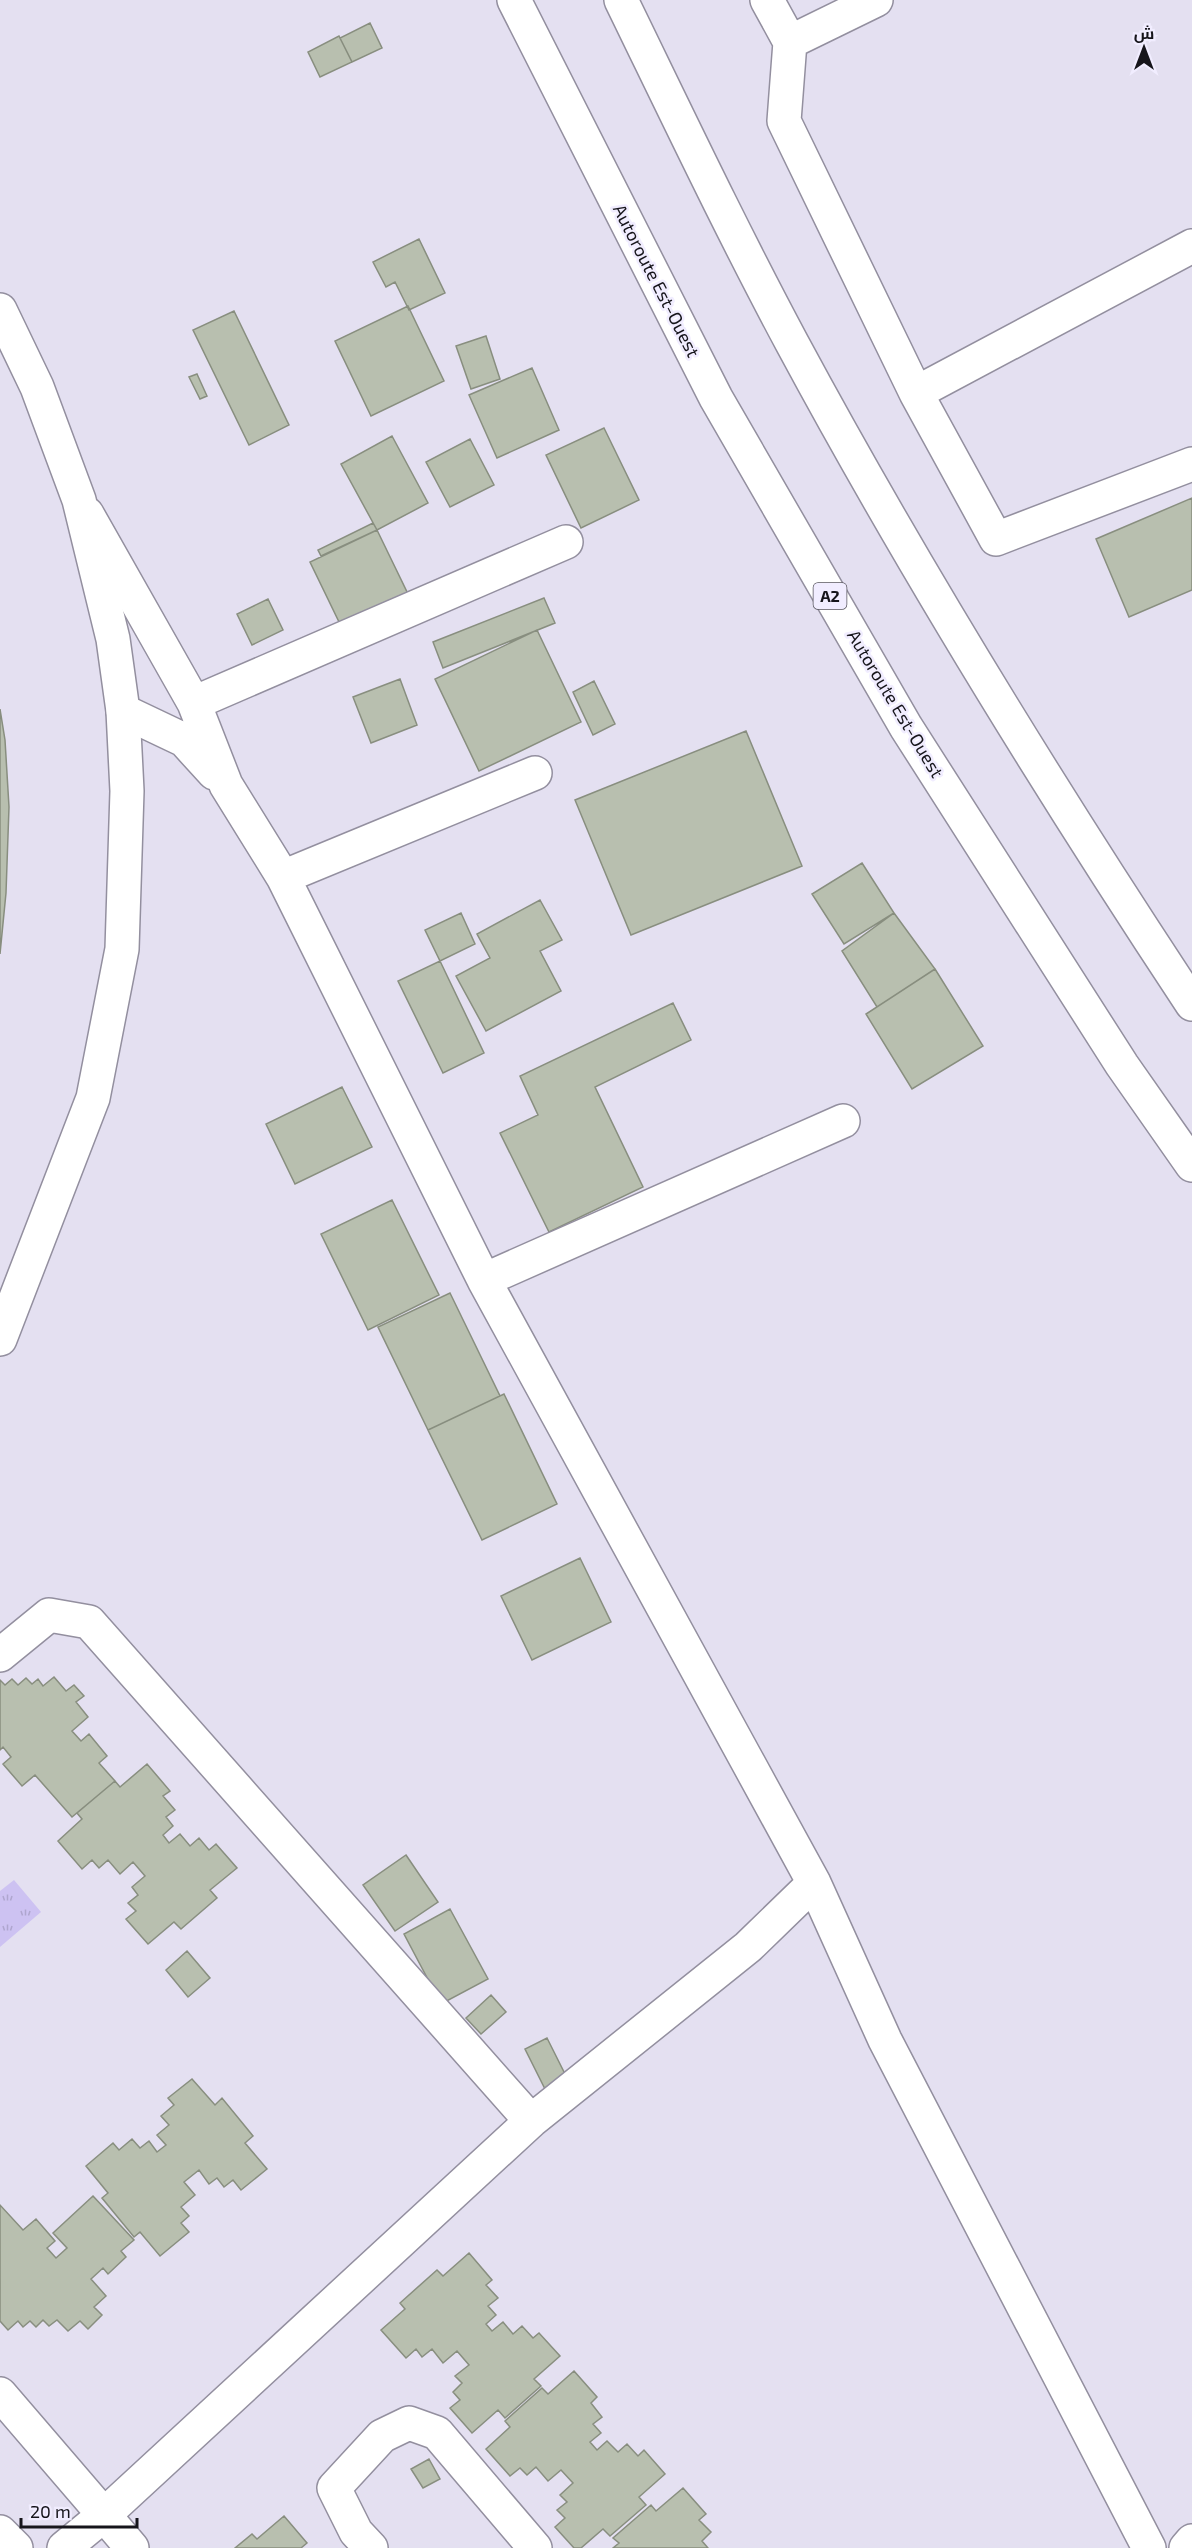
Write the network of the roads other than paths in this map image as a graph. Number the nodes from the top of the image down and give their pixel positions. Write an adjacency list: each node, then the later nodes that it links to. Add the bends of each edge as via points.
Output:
1 (514, 0): 19 (main road, Autoroute Est-Ouest / A2, via 716,398 894,706 1122,1065)
2 (621, 0): 17 (main road, via 792,342 955,632)
3 (767, 0): 5 (main road)
4 (876, 0): 5 (main road)
5 (790, 42): 8 (main road, via 784,121)
6 (1192, 246): 8 (main road)
7 (0, 310): 10 (main road, via 37,387)
8 (916, 393): 9 (main road, via 996,539)
9 (1192, 464)
10 (79, 500): 12 (main road); 13 (main road, via 113,639)
11 (566, 542): 12 (main road)
12 (194, 703): 14 (main road)
13 (123, 711): 14 (main road); 21 (main road, via 128,792 122,949 93,1098)
14 (195, 738): 16 (main road)
15 (535, 773): 16 (main road)
16 (283, 877): 20 (main road)
17 (1192, 1004)
18 (843, 1121): 20 (main road)
19 (1192, 1165)
20 (484, 1280): 23 (main road)
21 (0, 1339)
22 (0, 1655): 24 (main road, via 49,1615 89,1622)
23 (814, 1883): 24 (main road, via 748,1947); 34 (main road, via 885,2040)
24 (531, 2121): 26 (main road)
25 (0, 2394): 26 (main road)
26 (104, 2515): 30 (main road); 31 (main road)
27 (0, 2532): 29 (main road)
28 (1192, 2541): 35 (main road)
29 (16, 2548)
30 (64, 2548)
31 (132, 2548)
32 (371, 2548): 33 (main road, via 356,2532 334,2488 382,2436 409,2423 437,2433)
33 (535, 2548)
34 (1149, 2548)
35 (1186, 2548)

